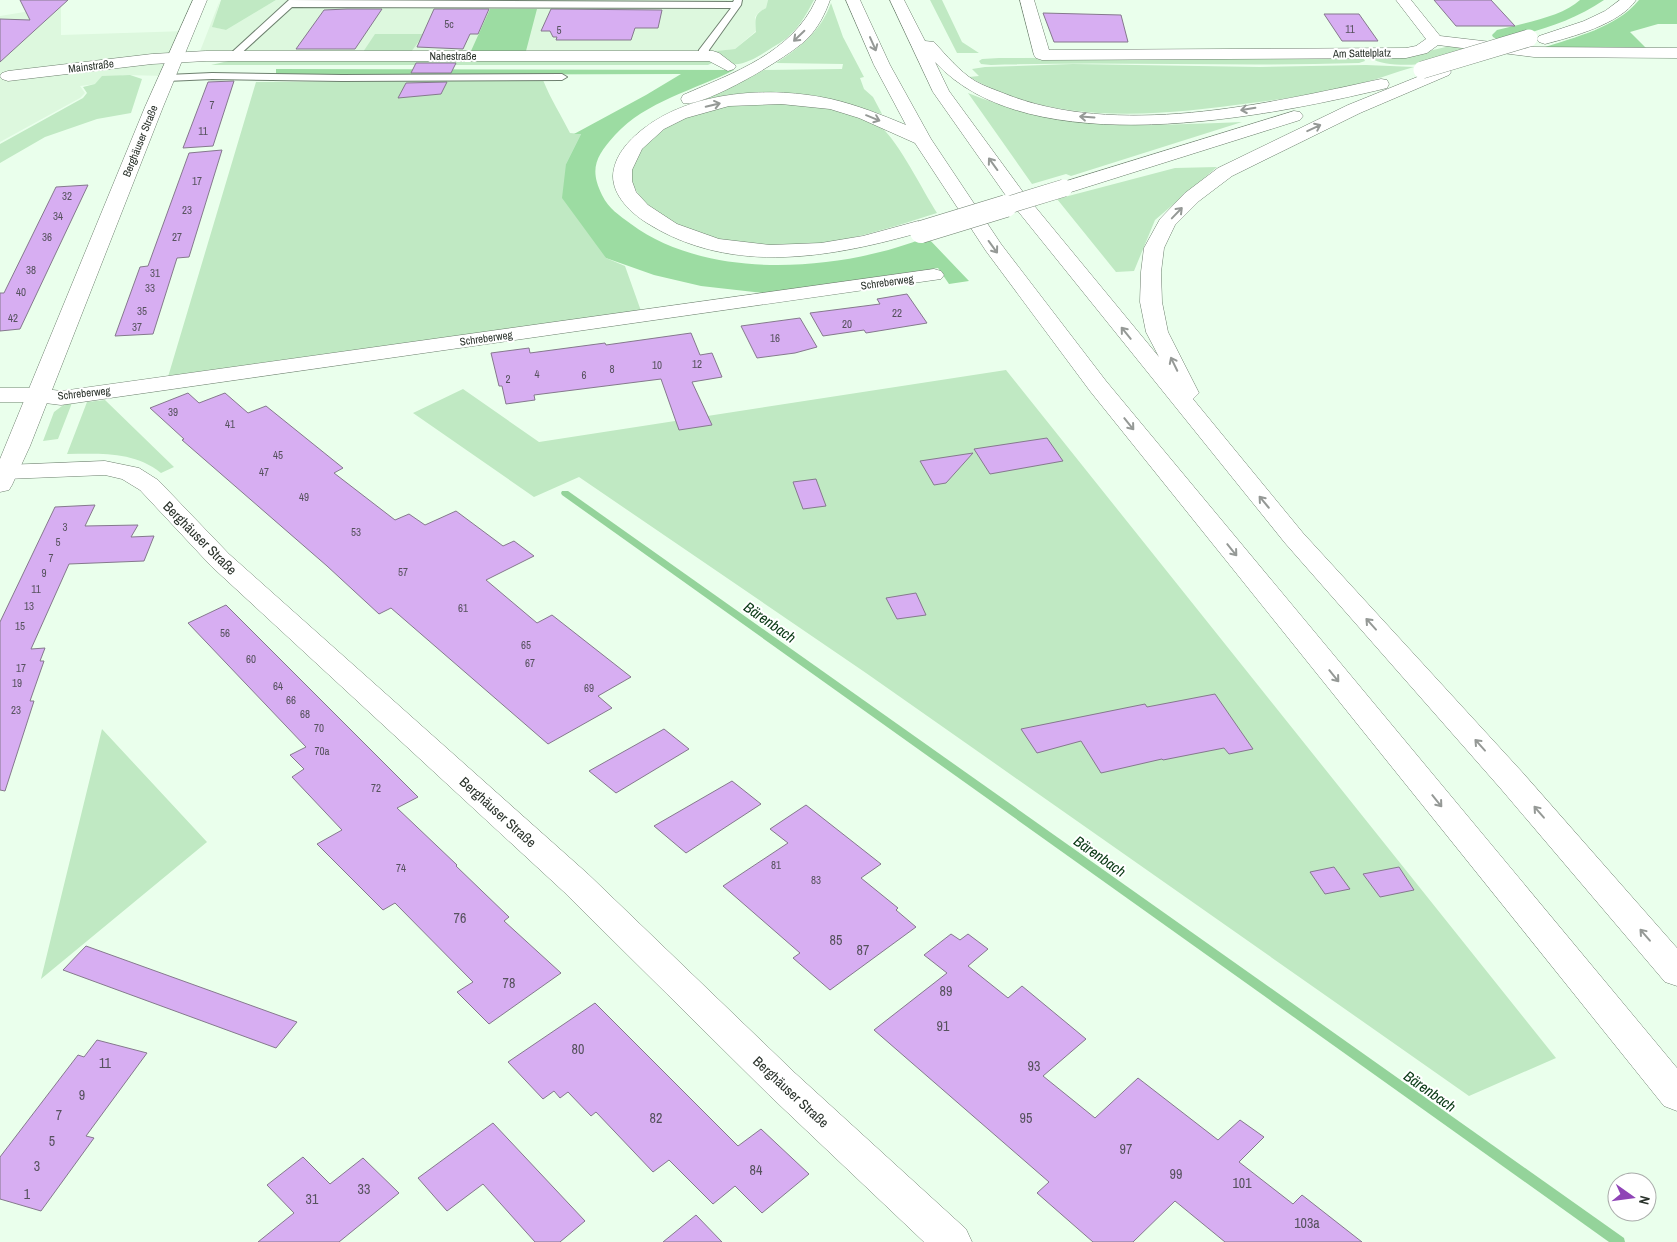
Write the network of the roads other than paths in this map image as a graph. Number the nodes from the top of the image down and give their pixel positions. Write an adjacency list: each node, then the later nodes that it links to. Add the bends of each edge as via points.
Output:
1 (200, 0): 18 (main road, Berghäuser Straße)
2 (823, 0): 25 (main road, one-way to 25, via 813,22 784,49 758,66 663,111 629,137 613,159 609,176 611,190 634,217 661,234 684,244 743,257 782,259 830,255 864,248)
3 (853, 0): 23 (main road, one-way to 23, via 882,65)
4 (897, 0): 11 (main road)
5 (1027, 0): 13 (main road, Am Sattelplatz, via 1042,55 1406,53 1421,50)
6 (1403, 0): 13 (main road)
7 (1611, 0): 12 (main road, via 1604,7)
8 (1629, 0): 12 (main road, via 1592,24)
9 (292, 2): 10 (lane); 15 (lane)
10 (737, 3): 16 (lane)
11 (905, 19): 22 (main road, one-way to 11, via 1296,102 1193,116 1119,119 1059,114 1014,104 974,87 952,72); 29 (main road, one-way to 11, via 1016,196 941,92)
12 (1537, 39): 19 (main road); 22 (main road, bridge)
13 (1435, 40): 14 (main road, via 1534,52)
14 (1677, 53)
15 (233, 56): 16 (main road, Nahestraße); 18 (main road, Nahestraße)
16 (703, 56): 17 (main road, Nahestraße, via 713,56)
17 (728, 66)
18 (171, 68): 20 (main road, Mainstraße); 21 (lane, via 212,76); 28 (main road, Berghäuser Straße)
19 (1443, 72): 24 (main road); 29 (main road, one-way to 19, via 1157,332 1151,302 1151,272 1154,248 1167,224 1192,197 1225,172 1354,109)
20 (4, 76)
21 (562, 77)
22 (1382, 84): 24 (main road)
23 (922, 139): 25 (main road, one-way to 23, via 842,247 802,250 759,250 712,244 675,230 638,207 628,196 623,183 623,168 631,149 664,121 688,111 745,100 830,104); 32 (main road, one-way to 32, via 993,247 1098,386)
24 (1062, 185): 25 (main road, bridge)
25 (919, 229)
26 (934, 275): 28 (main road, Schreberweg, via 61,398)
27 (0, 395): 28 (main road, Schreberweg)
28 (37, 395): 30 (main road, Berghäuser Straße)
29 (1211, 439): 31 (main road, one-way to 29, via 1512,781 1294,538)
30 (3, 478): 33 (main road, Berghäuser Straße, via 105,468 130,473 149,486 220,560 576,884 782,1084)
31 (1677, 972)
32 (1677, 1095)
33 (952, 1242)

